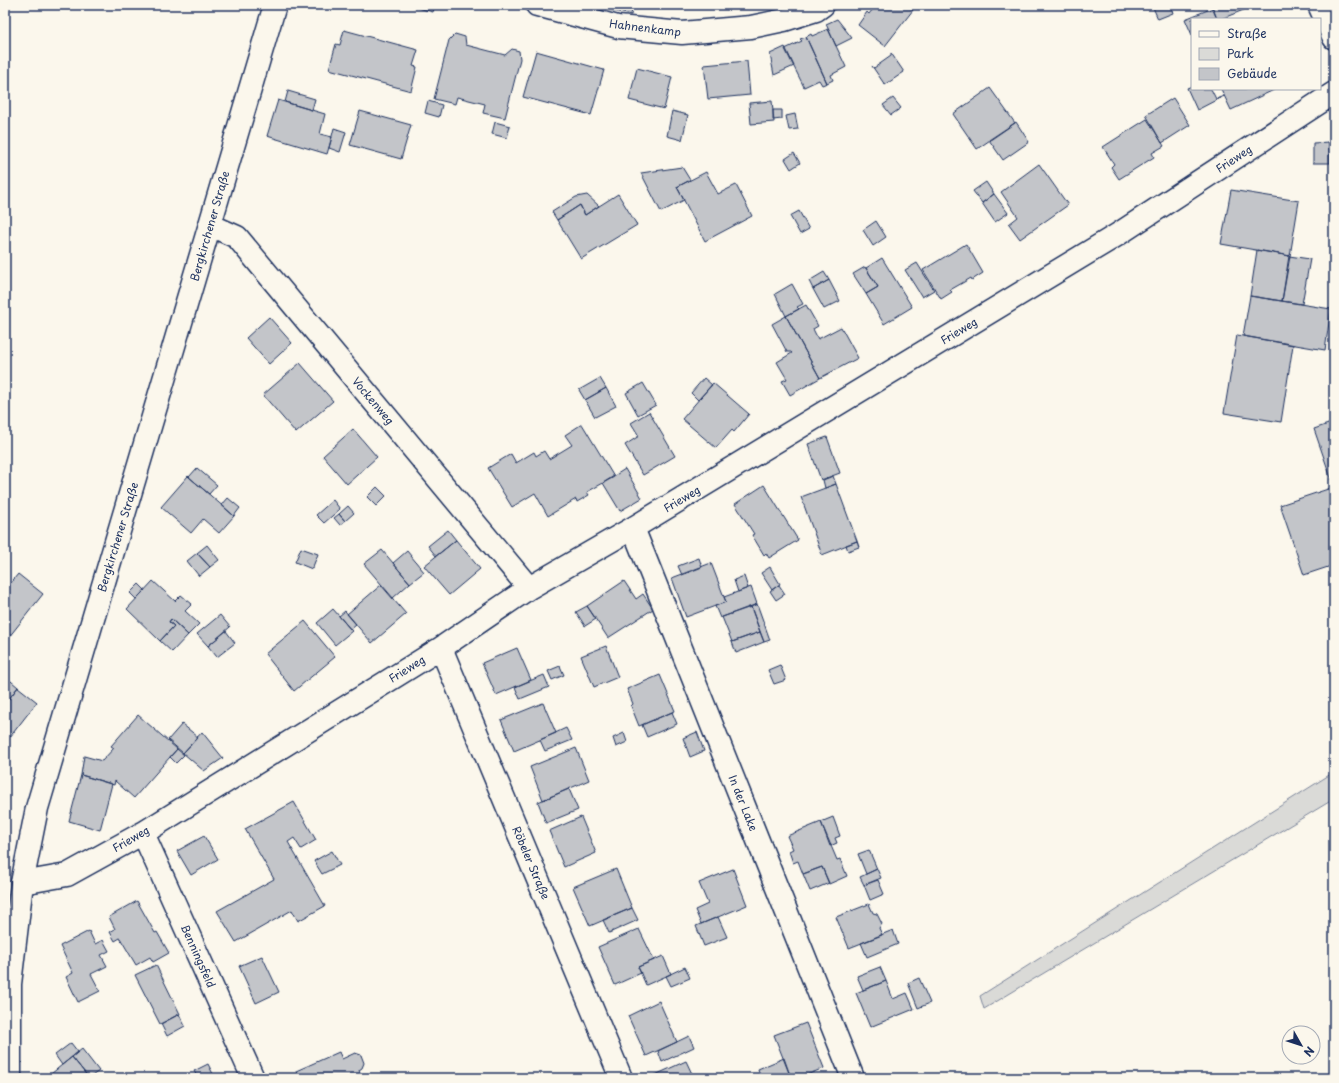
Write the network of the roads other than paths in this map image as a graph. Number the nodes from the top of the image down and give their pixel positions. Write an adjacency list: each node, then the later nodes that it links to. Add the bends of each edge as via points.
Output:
1 (275, 5): 7 (street, Bergkirchener Straße)
2 (537, 5): 3 (street, Hahnenkamp, via 618,27 682,33 751,27 784,20 816,10)
3 (823, 5)
4 (1319, 5): 5 (street)
5 (1334, 38)
6 (1334, 94): 8 (street, Frieweg, via 1117,235)
7 (210, 225): 9 (street, Vockenweg, via 237,237); 12 (street, Bergkirchener Straße, via 37,808)
8 (633, 528): 9 (street, Frieweg); 16 (street, In der Lake)
9 (529, 588): 10 (street, Frieweg)
10 (441, 648): 11 (street, Frieweg); 15 (street, Röbeler Straße)
11 (143, 833): 12 (street, Frieweg, via 67,875); 14 (street, Benningsfeld)
12 (22, 883): 13 (street, Bergkirchener Straße, via 10,984)
13 (10, 1078)
14 (253, 1078)
15 (621, 1078)
16 (853, 1078)

